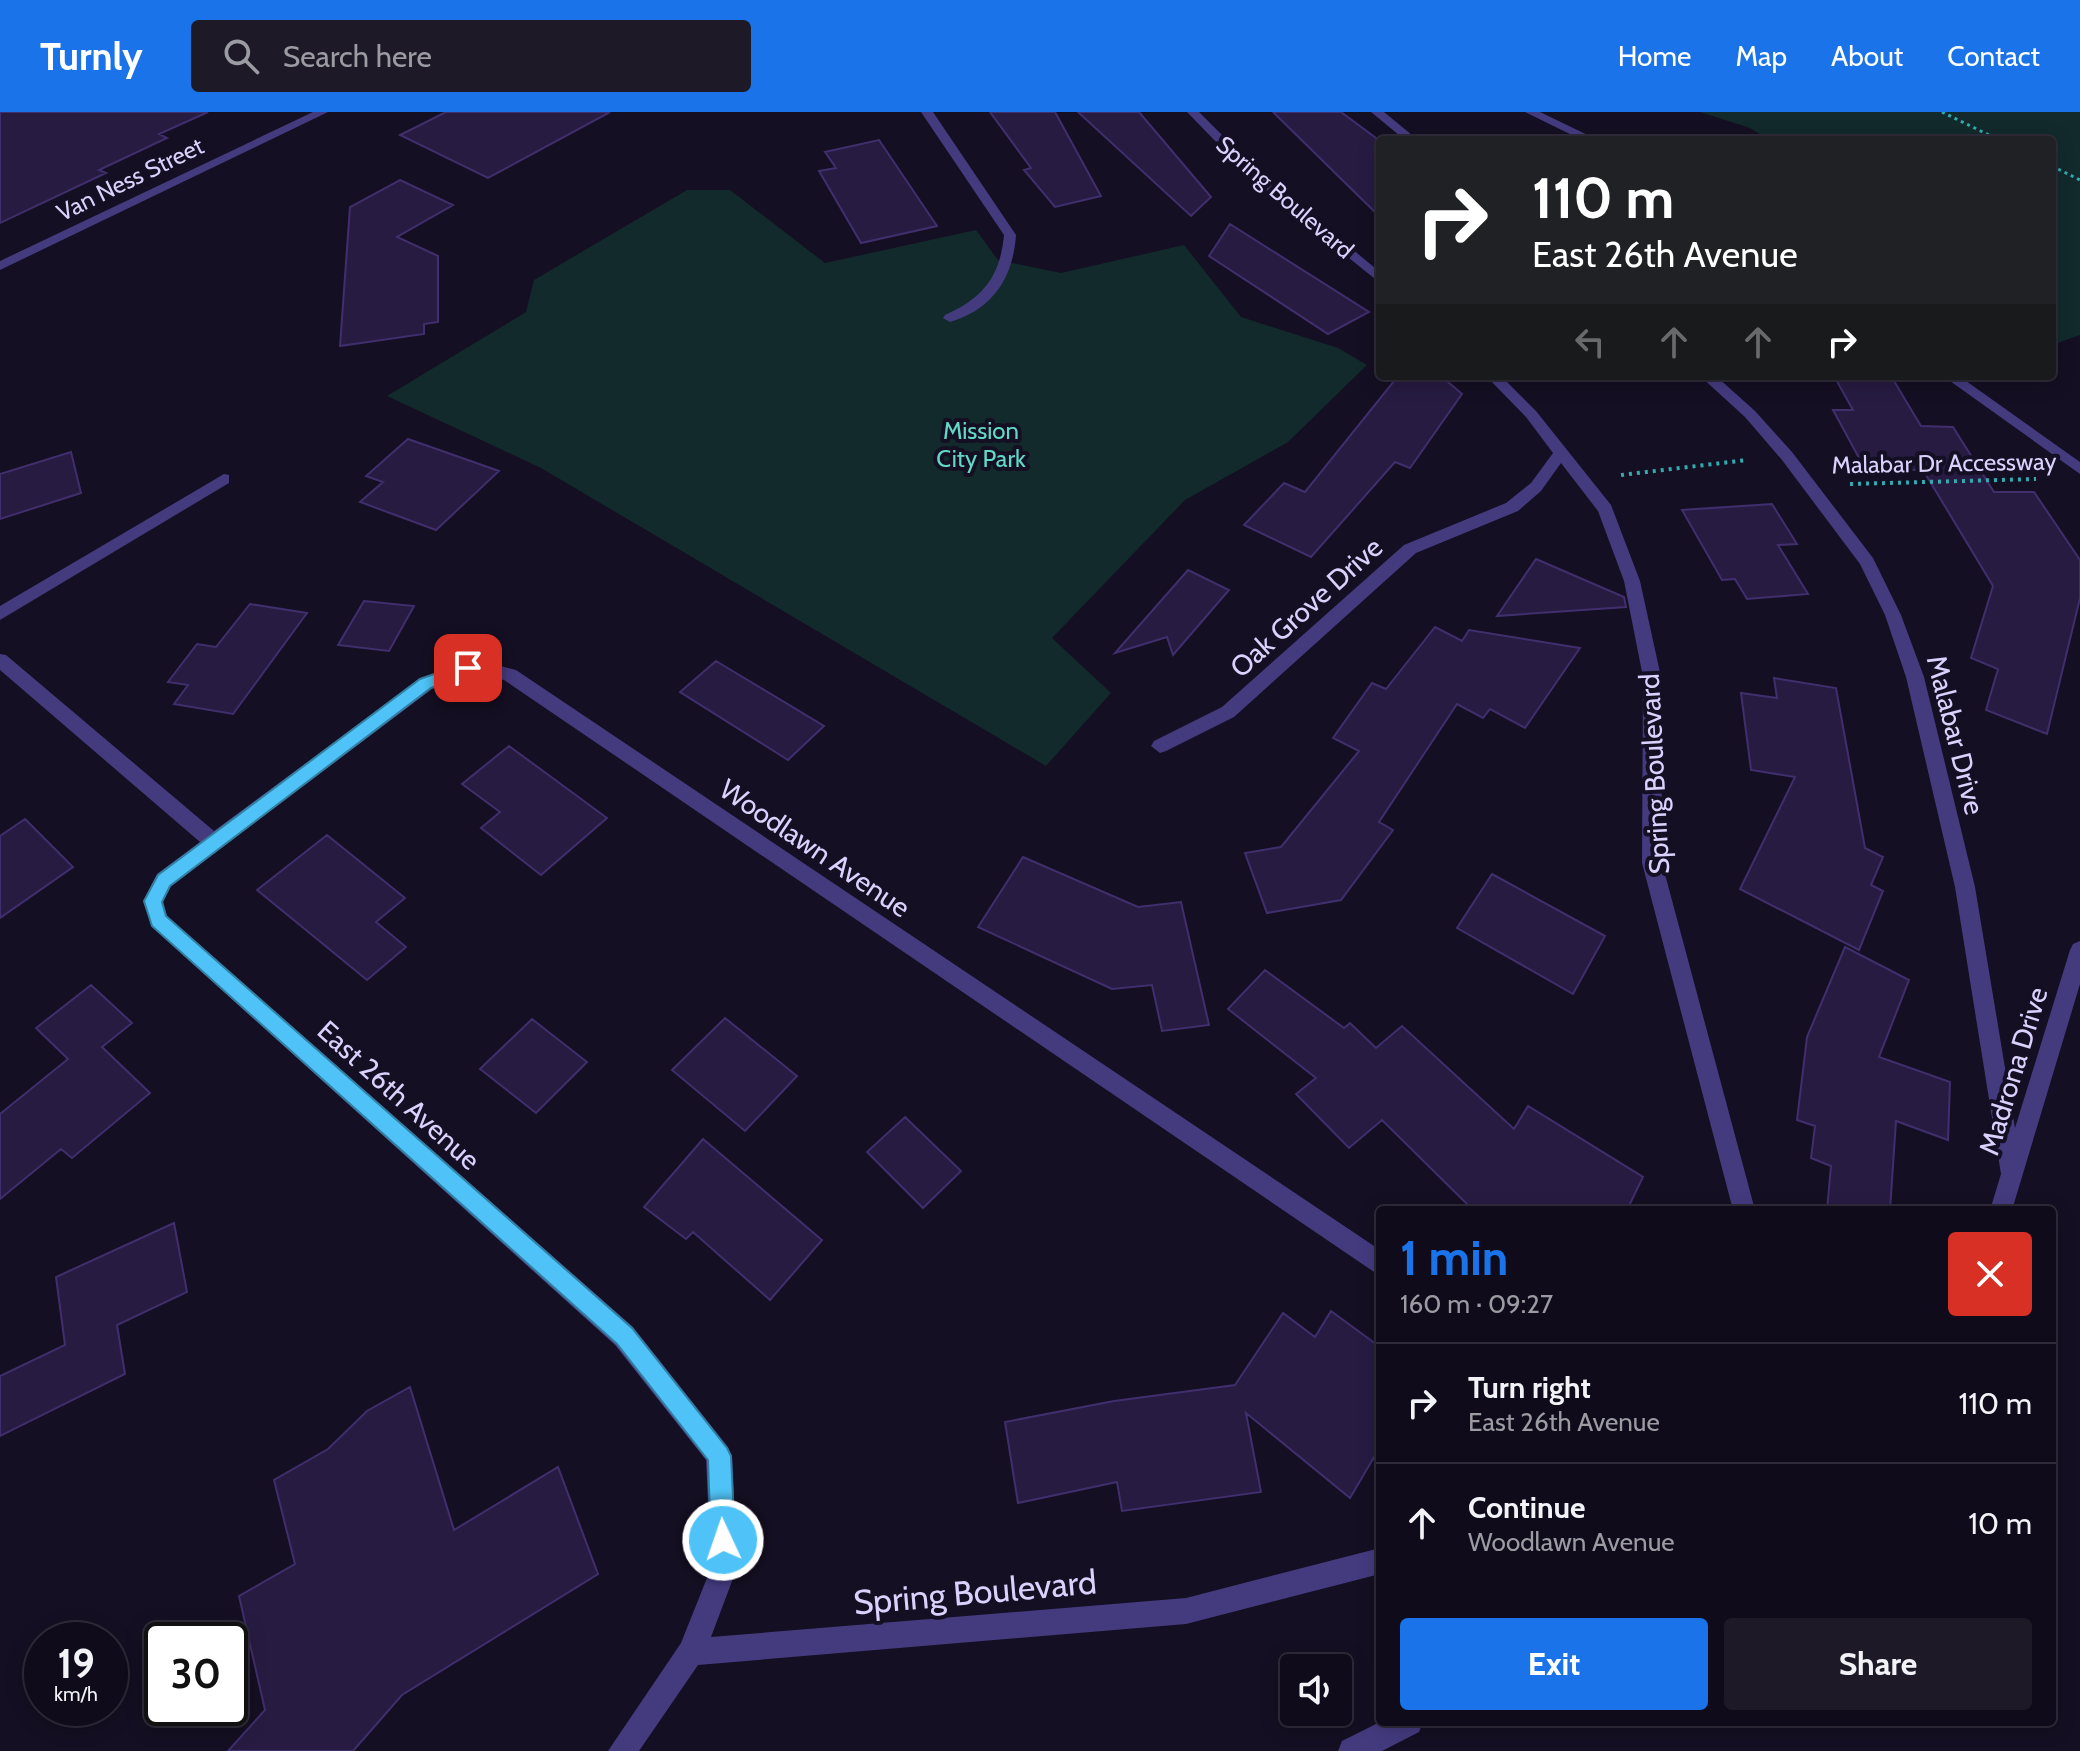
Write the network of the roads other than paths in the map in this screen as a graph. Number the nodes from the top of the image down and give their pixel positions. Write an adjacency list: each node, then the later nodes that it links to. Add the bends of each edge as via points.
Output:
1 (322, 112): 8 (street, Van Ness Street)
2 (927, 112): 10 (street, via 1010,235 1009,257 997,287 970,310)
3 (1193, 112): 9 (street, Spring Boulevard, via 1269,190)
4 (1377, 112): 6 (street)
5 (1531, 112): 7 (street)
6 (1407, 136)
7 (1583, 136)
8 (0, 266)
9 (1376, 276)
10 (950, 318)
11 (1497, 380): 14 (street, Spring Boulevard)
12 (1712, 380): 22 (street, Malabar Drive, via 1787,456 1867,562 1893,615 1915,677 1965,887)
13 (1956, 380): 15 (street)
14 (1561, 453): 19 (street, Oak Grove Drive, via 1526,498 1410,549 1228,712); 23 (street, Spring Boulevard, via 1605,509 1632,581 1652,677 1652,863)
15 (2080, 469)
16 (224, 479): 17 (street)
17 (0, 614)
18 (0, 660): 20 (street)
19 (1160, 746)
20 (214, 842): 25 (street, Woodlawn Avenue, via 426,684 468,668 510,675); 27 (street, East 26th Avenue, via 164,880 153,901 159,921 624,1336 719,1456 724,1568)
21 (2080, 950): 22 (street, Madrona Drive)
22 (2011, 1171): 24 (street, Madrona Drive)
23 (1743, 1206)
24 (2002, 1206)
25 (1376, 1261)
26 (1376, 1562): 27 (street, Spring Boulevard, via 1186,1611)
27 (691, 1652): 29 (street)
28 (1401, 1726): 30 (street)
29 (622, 1751)
30 (1352, 1751)

